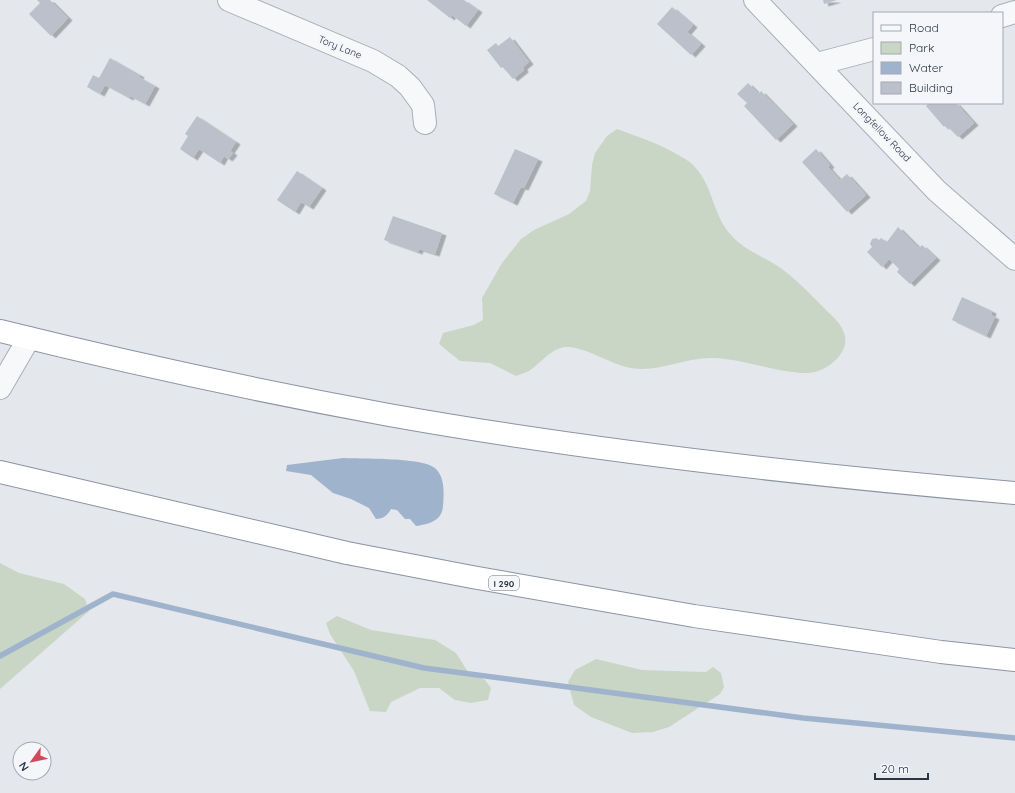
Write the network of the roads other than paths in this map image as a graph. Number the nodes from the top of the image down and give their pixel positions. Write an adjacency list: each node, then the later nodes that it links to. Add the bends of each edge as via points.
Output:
1 (229, 0): 7 (street, Tory Lane, via 373,60 410,87 423,105)
2 (755, 0): 6 (street, Longfellow Road)
3 (1015, 12): 4 (street)
4 (1003, 16)
5 (873, 49): 6 (street)
6 (817, 64): 8 (street, Longfellow Road, via 937,191)
7 (425, 123)
8 (1015, 259)
9 (0, 331): 10 (highway)
10 (29, 338): 11 (street); 13 (highway, via 314,400 506,434 654,456 833,477)
11 (0, 388)
12 (0, 472): 14 (highway, I 290, via 347,553 479,578 694,616)
13 (1015, 493)
14 (1015, 660)

